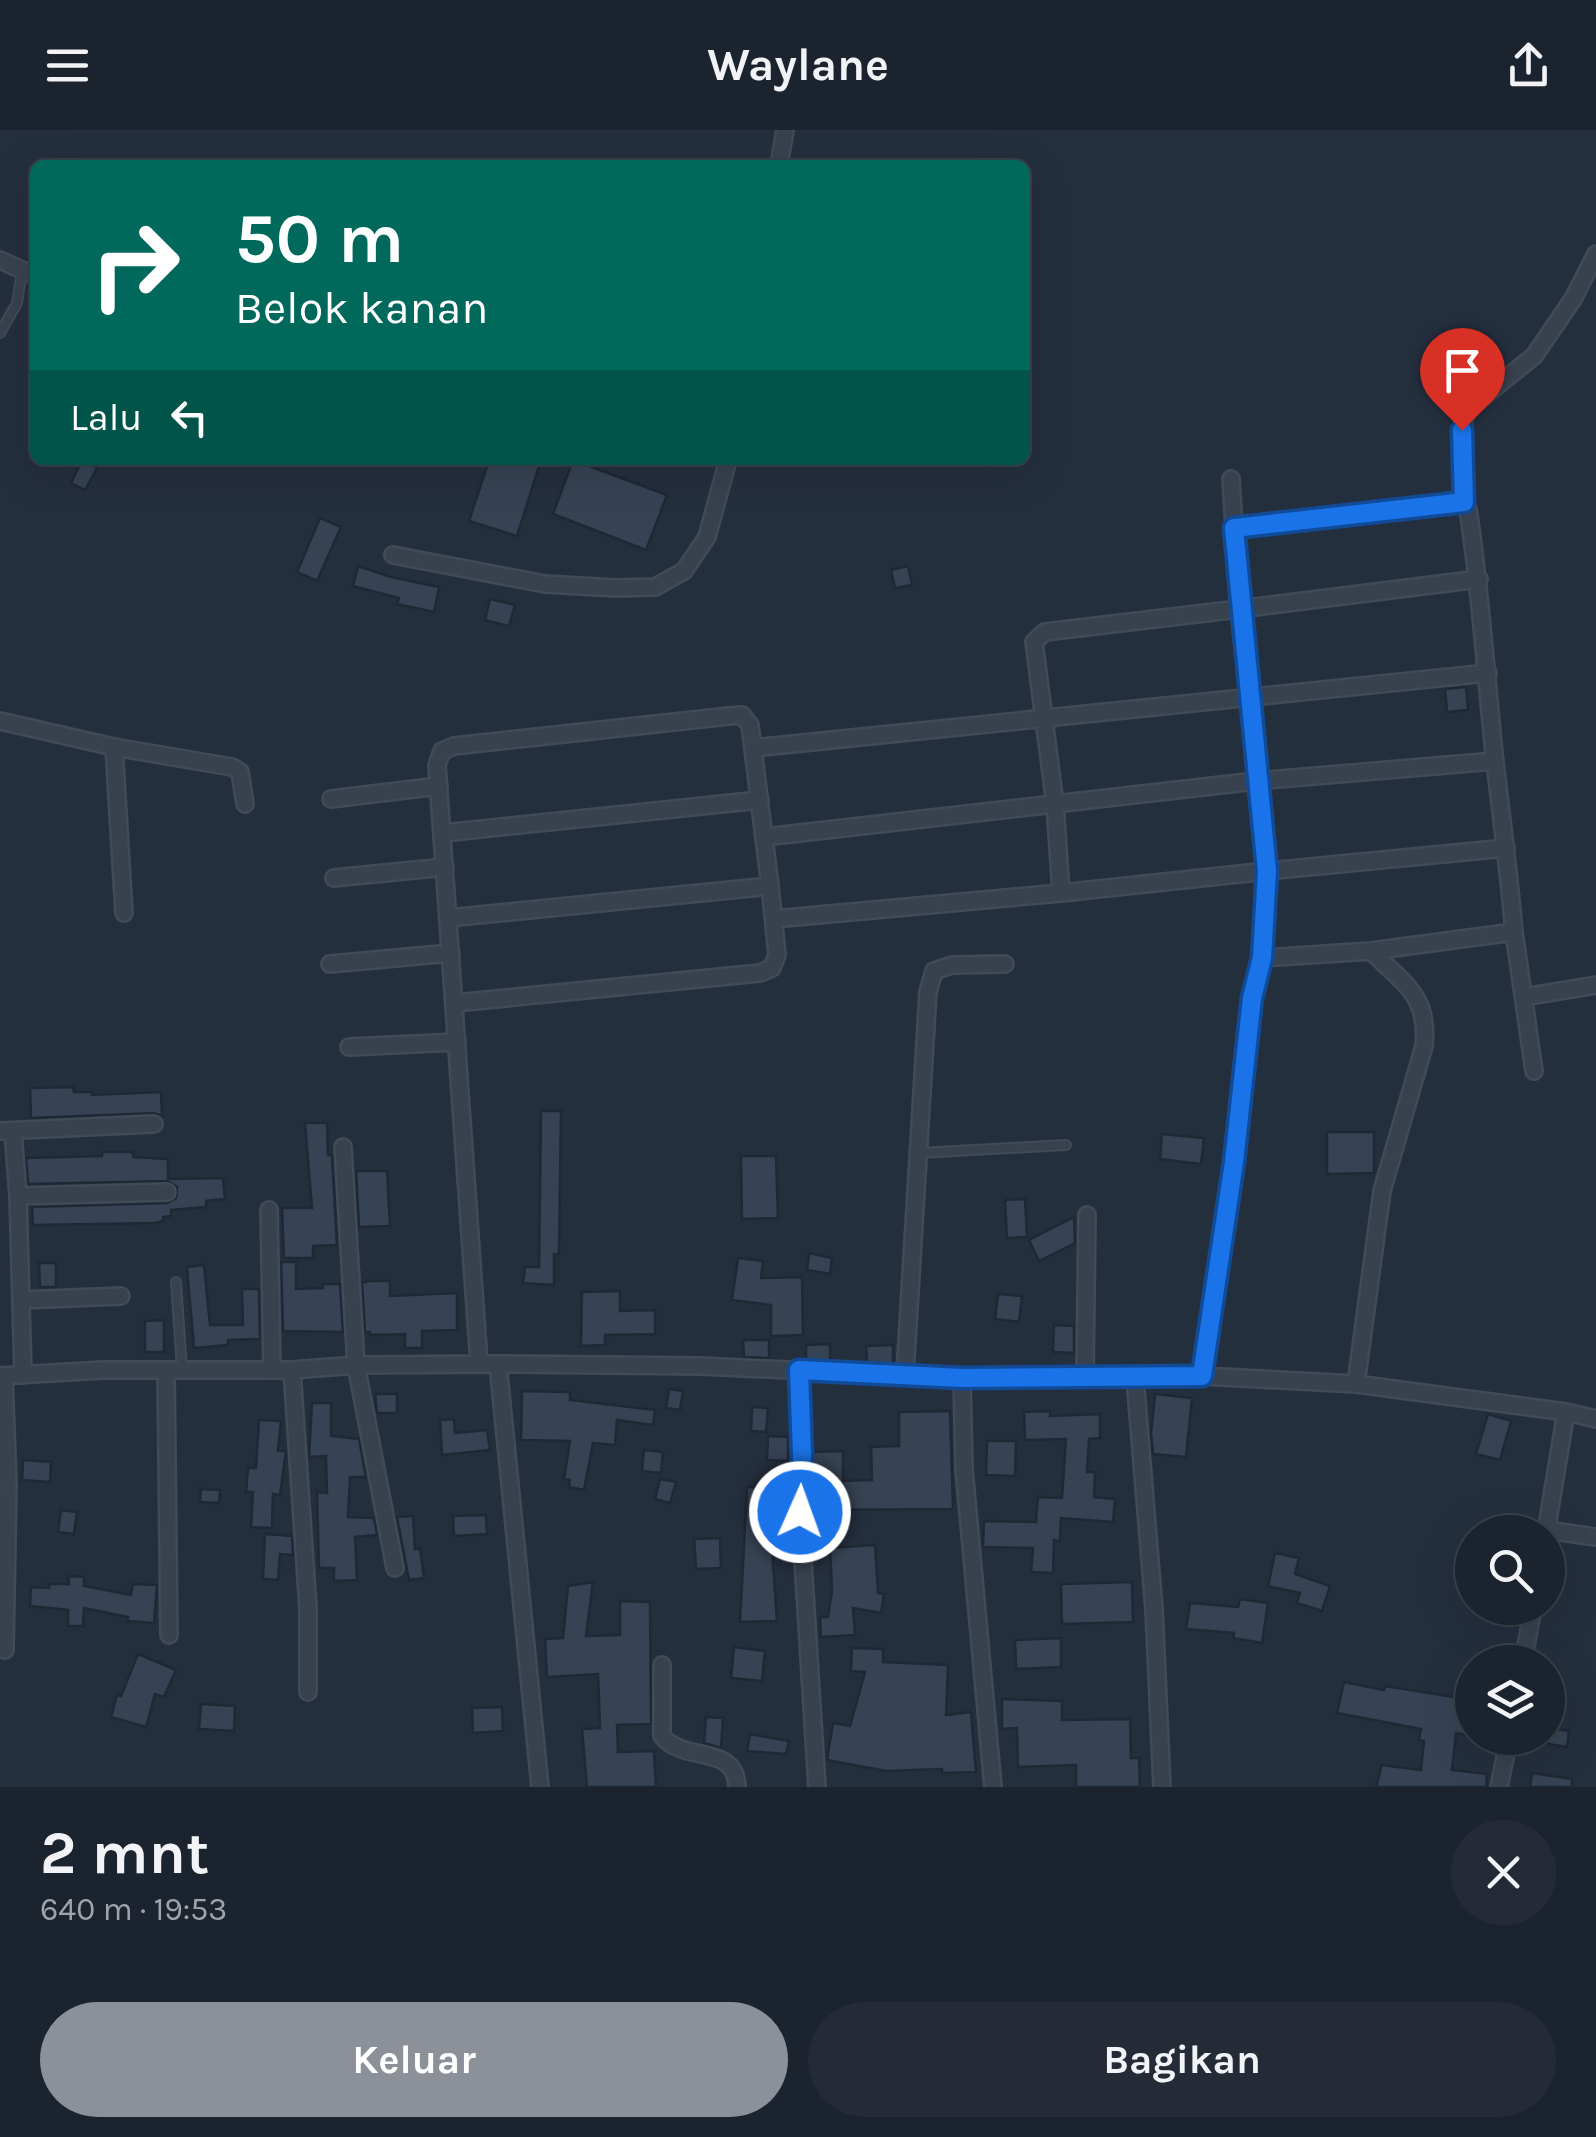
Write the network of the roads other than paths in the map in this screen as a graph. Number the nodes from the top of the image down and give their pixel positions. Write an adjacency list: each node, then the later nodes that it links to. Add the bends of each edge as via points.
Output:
1 (784, 130): 2 (street)
2 (780, 160)
3 (1596, 254): 9 (street, via 1534,356 1466,411)
4 (0, 260): 5 (street)
5 (28, 273): 6 (lane)
6 (0, 333)
7 (727, 465): 11 (street, via 707,536 684,571 655,587 545,584)
8 (1230, 479): 10 (street)
9 (1464, 502): 10 (street); 12 (street)
10 (1234, 528): 13 (street)
11 (393, 555)
12 (1479, 580): 13 (street); 14 (street)
13 (1239, 610): 15 (street); 16 (street, via 1045,632 1034,642)
14 (1488, 674): 15 (street); 20 (street)
15 (1248, 697): 16 (street); 21 (street)
16 (1044, 716): 19 (street); 26 (street)
17 (0, 721): 18 (street)
18 (114, 746): 25 (street, via 232,767 240,772); 35 (street)
19 (753, 748): 22 (street, via 742,716 454,746 442,751); 24 (street)
20 (1495, 760): 21 (street); 29 (street)
21 (1256, 781): 26 (street); 31 (street)
22 (439, 786): 23 (street); 27 (street)
23 (331, 799)
24 (760, 800): 27 (street); 28 (street)
25 (245, 804)
26 (1055, 804): 28 (street); 34 (street)
27 (443, 833): 30 (street)
28 (765, 836): 33 (street)
29 (1506, 848): 31 (street); 38 (street)
30 (445, 867): 32 (street); 36 (street)
31 (1267, 871): 34 (street); 41 (street)
32 (334, 878)
33 (770, 886): 36 (street); 37 (street)
34 (1061, 893): 37 (street)
35 (124, 912)
36 (449, 918): 40 (street)
37 (774, 920): 46 (street, via 776,955 772,968 760,972)
38 (1514, 932): 39 (street); 45 (street)
39 (1370, 951): 41 (street); 76 (street, via 1422,1003 1426,1022 1382,1191)
40 (451, 953): 42 (street); 46 (street)
41 (1262, 958): 73 (street)
42 (330, 964)
43 (1005, 964): 54 (street, via 934,971)
44 (1596, 985): 45 (street)
45 (1524, 997): 49 (street)
46 (455, 1003): 47 (street)
47 (457, 1042): 48 (street); 62 (street)
48 (350, 1047)
49 (1534, 1071)
50 (154, 1124): 51 (street)
51 (6, 1131): 56 (street)
52 (1066, 1144): 54 (lane)
53 (343, 1148): 64 (street)
54 (919, 1153): 70 (street)
55 (166, 1192): 56 (street)
56 (18, 1196): 61 (street)
57 (269, 1210): 66 (street)
58 (1087, 1215): 71 (street)
59 (176, 1282): 65 (lane)
60 (121, 1296): 61 (street)
61 (22, 1300): 69 (street)
62 (479, 1364): 63 (street); 64 (street)
63 (498, 1364): 68 (street); 88 (street)
64 (356, 1366): 67 (street); 82 (street)
65 (174, 1370): 66 (street); 69 (street); 83 (street)
66 (272, 1370): 67 (street)
67 (292, 1370): 86 (street)
68 (799, 1370): 70 (street); 90 (street, via 800,1512)
69 (22, 1375): 72 (street)
70 (905, 1375): 74 (street)
71 (1085, 1375): 74 (street); 75 (street)
72 (2, 1376): 84 (street)
73 (1202, 1376): 75 (street); 76 (street)
74 (962, 1378): 91 (street)
75 (1134, 1378): 92 (street)
76 (1356, 1384): 77 (street)
77 (1566, 1412): 78 (street); 79 (street)
78 (1596, 1420)
79 (1549, 1515)
80 (1565, 1533): 81 (street)
81 (1596, 1537)
82 (395, 1568)
83 (169, 1635)
84 (5, 1650)
85 (662, 1665): 89 (street, via 662,1736 680,1751 725,1759)
86 (308, 1692)
87 (1506, 1755): 93 (street)
88 (540, 1787)
89 (736, 1787)
90 (817, 1787)
91 (993, 1787)
92 (1162, 1787)
93 (1499, 1787)

